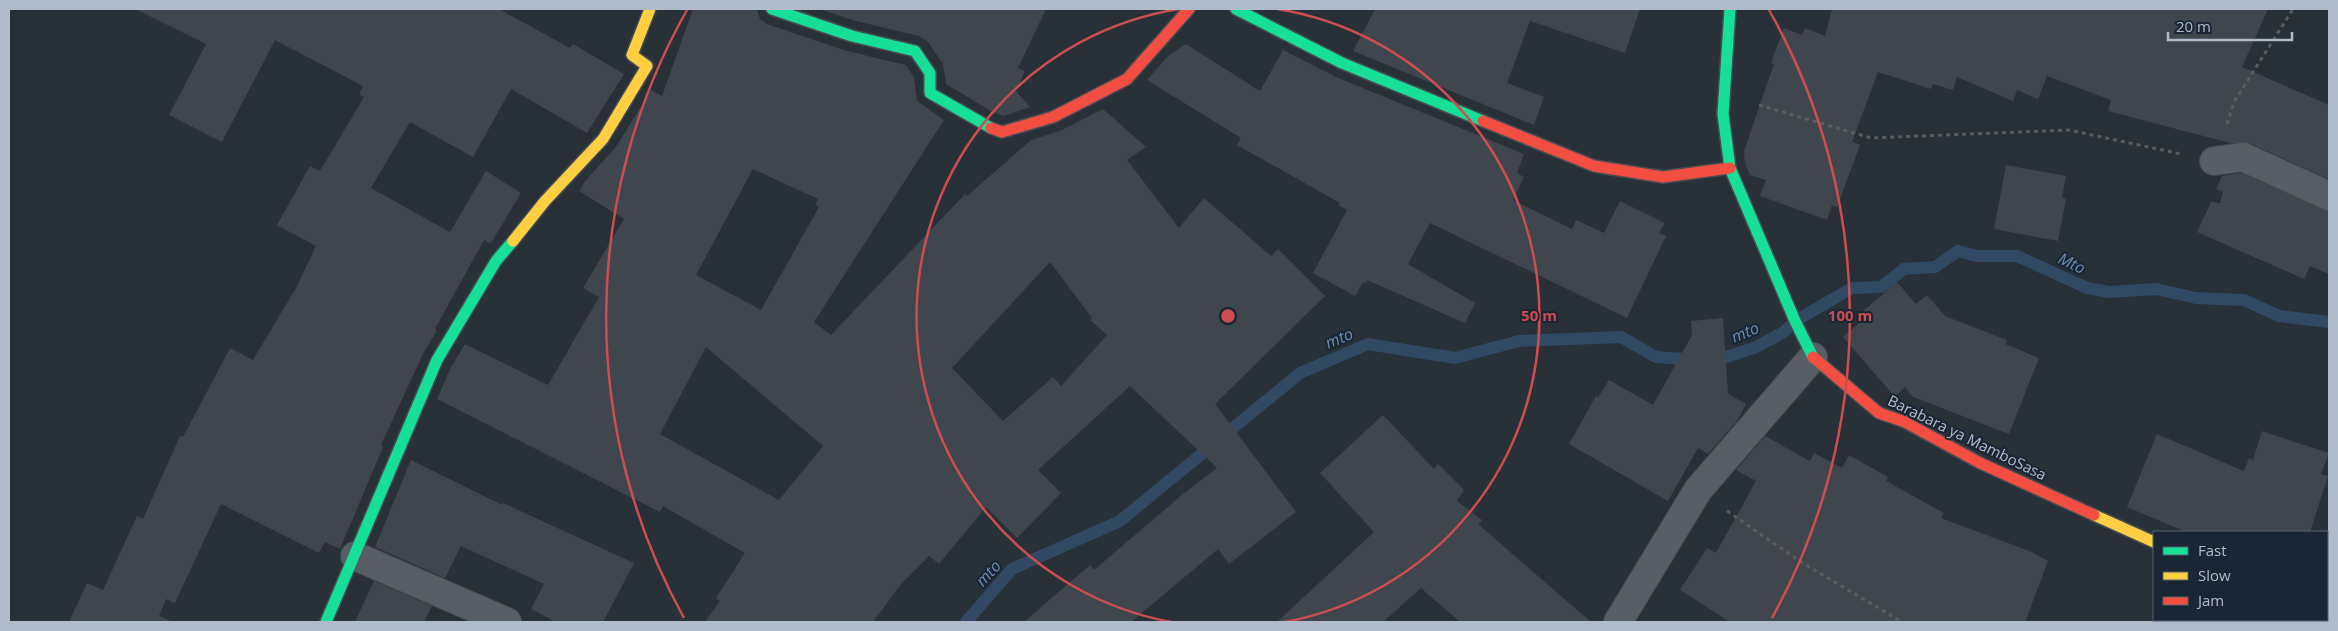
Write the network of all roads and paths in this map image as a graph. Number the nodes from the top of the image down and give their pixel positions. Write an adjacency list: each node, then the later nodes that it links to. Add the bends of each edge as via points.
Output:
1 (650, 9): 14 (street, via 632,55 647,66 603,139 544,201 496,261 436,360)
2 (772, 9): 3 (street, via 852,36 915,51 930,73 930,93 1002,132 1053,116 1127,79)
3 (1190, 9)
4 (1236, 9): 9 (street, via 1342,63 1594,166 1663,177)
5 (1730, 9): 7 (street, Barabara ya MamboSasa)
6 (2293, 9): 8 (path, via 2234,102)
7 (1723, 114): 8 (path, via 1755,104 1871,138 2069,130); 9 (street, Barabara ya MamboSasa)
8 (2214, 161): 10 (street, via 2243,157)
9 (1730, 168): 11 (street, Barabara ya MamboSasa)
10 (2329, 196)
11 (1813, 357): 12 (street); 13 (street, Barabara ya MamboSasa, via 1879,413 1905,422 1980,463)
12 (1698, 490): 17 (street); 18 (path, via 1800,562)
13 (2153, 542)
14 (355, 556): 15 (street); 16 (street)
15 (326, 622)
16 (507, 622)
17 (1618, 622)
18 (1902, 622)

